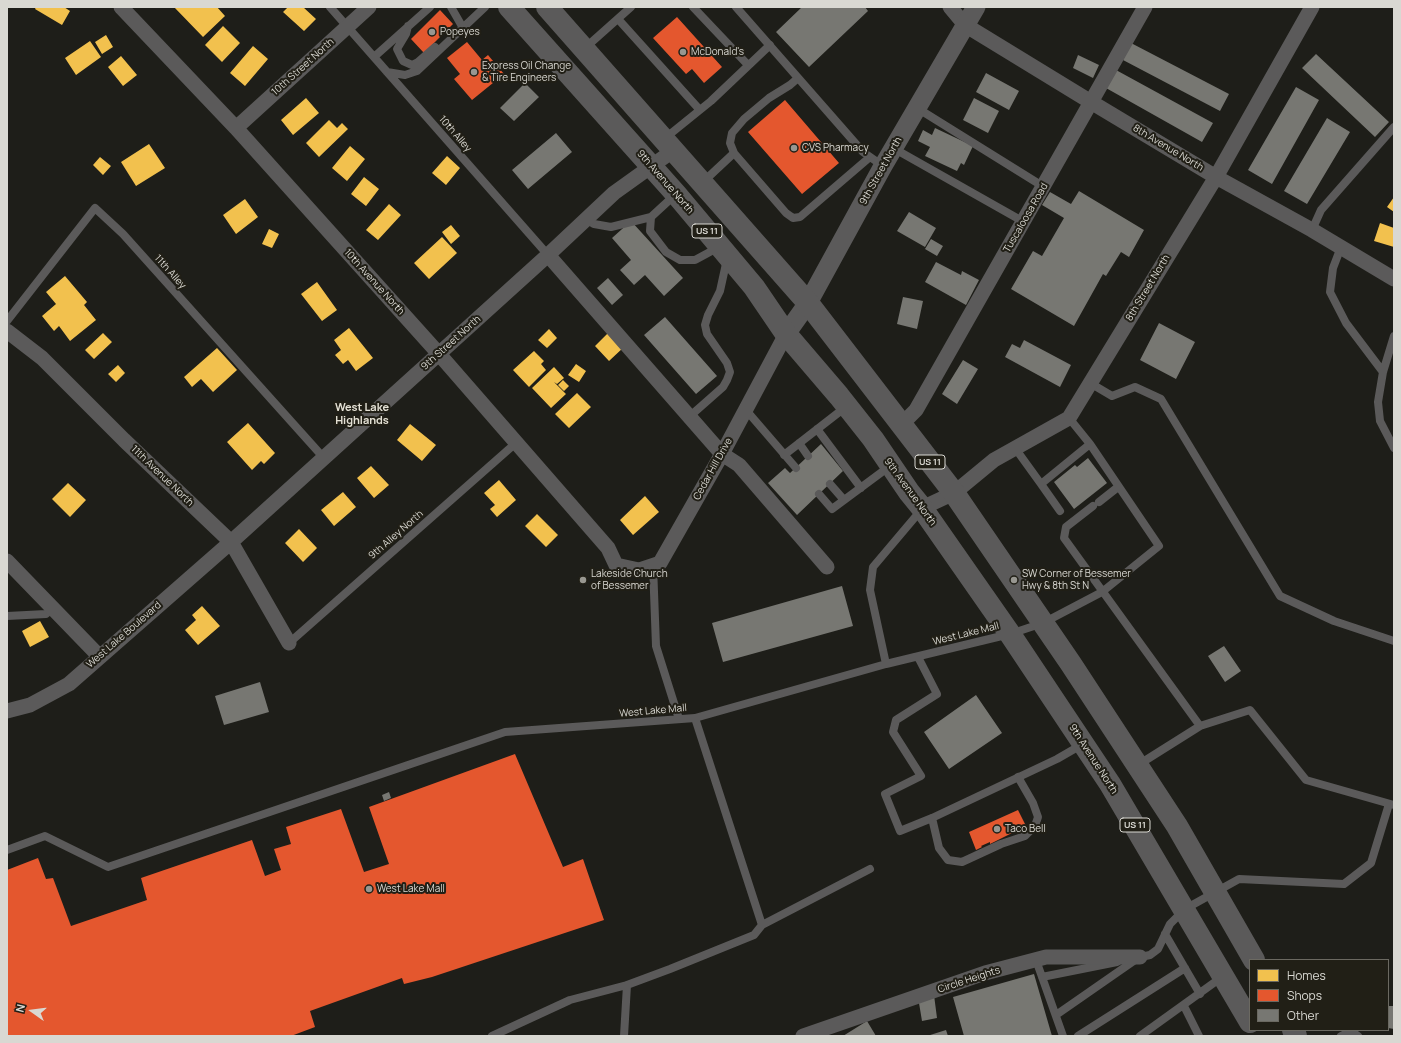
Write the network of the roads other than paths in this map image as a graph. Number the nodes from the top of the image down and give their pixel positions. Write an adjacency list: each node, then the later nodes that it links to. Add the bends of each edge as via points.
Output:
1 (121, 7): 31 (street, 10th Avenue North)
2 (330, 7): 19 (lane, 10th Alley)
3 (370, 7): 19 (street, 10th Street North)
4 (430, 7): 18 (lane)
5 (451, 7): 20 (lane)
6 (485, 7): 20 (lane)
7 (509, 7): 36 (main road, 9th Avenue North / US 11)
8 (546, 7): 22 (main road, US 11)
9 (631, 7): 16 (lane)
10 (693, 7): 24 (lane)
11 (736, 7): 21 (lane)
12 (950, 7): 17 (street, 8th Avenue North)
13 (976, 7): 17 (street, 9th Street North)
14 (1145, 7): 27 (street, Tuscaloosa Road)
15 (1312, 7): 37 (street, 8th Street North)
16 (618, 18): 22 (lane); 29 (lane)
17 (965, 25): 27 (street, 8th Avenue North); 28 (street, 9th Street North)
18 (408, 26): 20 (lane, via 396,49 403,61 412,65 450,33); 23 (lane)
19 (347, 27): 23 (lane, 10th Alley); 31 (street, 10th Street North)
20 (460, 30): 25 (lane, via 417,71 405,75)
21 (770, 45): 24 (lane); 26 (lane)
22 (584, 49): 32 (main road, US 11)
23 (374, 56): 25 (lane, 10th Alley)
24 (748, 65): 29 (lane, via 711,101)
25 (387, 72): 47 (lane, 10th Alley)
26 (798, 78): 34 (lane, via 769,98 737,126 730,143); 35 (lane, via 863,152)
27 (1091, 102): 37 (street, 8th Avenue North); 39 (street, Tuscaloosa Road)
28 (917, 107): 33 (street, 9th Street North); 39 (lane)
29 (699, 109): 32 (lane)
30 (1394, 127): 44 (lane, via 1321,210)
31 (236, 128): 54 (street, 10th Avenue North)
32 (669, 144): 36 (street, 9th Street North); 38 (main road, US 11)
33 (893, 148): 35 (street, 9th Street North); 43 (lane)
34 (734, 153): 35 (lane, via 793,218 800,218); 38 (lane)
35 (876, 161): 49 (street, 9th Street North)
36 (651, 165): 40 (main road, 9th Avenue North / US 11); 42 (street, 9th Street North, via 614,193)
37 (1216, 177): 44 (street, 8th Avenue North); 56 (street, 8th Street North)
38 (703, 183): 49 (main road, US 11)
39 (1044, 187): 43 (street, Tuscaloosa Road)
40 (676, 194): 41 (lane); 46 (main road, 9th Avenue North / US 11)
41 (651, 217): 42 (lane, via 611,227 594,224); 46 (lane, via 650,231 666,252 680,260 695,260)
42 (586, 219): 47 (street, 9th Street North)
43 (1024, 222): 61 (street, Tuscaloosa Road, via 916,410)
44 (1312, 230): 45 (street, 8th Avenue North)
45 (1341, 247): 48 (street, 8th Avenue North); 55 (lane, via 1333,268 1330,292 1346,323)
46 (723, 251): 52 (main road, 9th Avenue North / US 11, via 754,287); 59 (lane, via 720,291 705,325 707,334 727,363 730,372 723,387)
47 (548, 255): 54 (street, 9th Street North); 59 (street)
48 (1394, 279)
49 (808, 303): 52 (street, 9th Street North); 61 (main road, US 11)
50 (7, 321): 71 (lane, 11th Alley, via 95,208 123,234)
51 (7, 331): 83 (street, 11th Avenue North, via 42,358)
52 (786, 334): 57 (main road, 9th Avenue North / US 11); 58 (street, Cedar Hill Drive)
53 (1394, 336): 55 (lane)
54 (439, 354): 63 (street, 10th Avenue North); 71 (street, 9th Street North)
55 (1383, 372): 67 (lane, via 1378,402 1380,421)
56 (1090, 383): 60 (street, 8th Street North); 92 (lane, via 1112,396 1135,387 1162,399 1280,596 1334,621)
57 (847, 405): 62 (lane); 72 (main road, 9th Avenue North / US 11)
58 (746, 410): 68 (street, Cedar Hill Drive); 69 (lane)
59 (690, 417): 68 (street)
60 (1069, 418): 65 (lane); 66 (street, 8th Street North)
61 (902, 424): 78 (main road, US 11)
62 (816, 429): 64 (lane); 77 (lane)
63 (517, 442): 85 (street, 10th Avenue North, via 608,548 616,565 639,570); 93 (lane, 9th Alley North)
64 (799, 443): 69 (lane); 70 (lane)
65 (1090, 444): 75 (lane); 76 (lane)
66 (1015, 448): 75 (lane); 78 (street, 8th Street North, via 994,460)
67 (1394, 448)
68 (722, 454): 85 (street, Cedar Hill Drive, via 660,563); 86 (street, via 739,465)
69 (784, 454): 73 (lane)
70 (808, 456)
71 (323, 457): 83 (street, 9th Street North)
72 (891, 466): 77 (lane); 81 (main road, 9th Avenue North / US 11)
73 (796, 468)
74 (830, 484): 80 (lane)
75 (1041, 484): 82 (lane)
76 (1118, 487): 87 (lane, via 1066,527 1064,538); 87 (lane, West Lake Mall, via 1159,546)
77 (861, 488): 80 (lane)
78 (954, 493): 81 (street, 8th Street North); 90 (main road, US 11)
79 (819, 494): 80 (lane, via 832,509)
80 (844, 500)
81 (922, 508): 91 (main road, 9th Avenue North / US 11); 96 (lane, via 873,567 870,590)
82 (1060, 511)
83 (231, 542): 93 (street, 11th Avenue North); 94 (street, West Lake Boulevard)
84 (7, 561): 88 (street)
85 (653, 566): 99 (lane, via 656,646)
86 (827, 567)
87 (1102, 592): 90 (lane, West Lake Mall); 100 (lane)
88 (52, 609): 89 (lane, via 46,614); 94 (street)
89 (7, 616)
90 (1043, 623): 91 (lane, West Lake Mall); 102 (main road, US 11)
91 (1010, 634): 95 (lane, West Lake Mall); 101 (main road, 9th Avenue North / US 11)
92 (1394, 641)
93 (289, 643)
94 (99, 656): 97 (street, West Lake Boulevard, via 69,684 30,705)
95 (918, 656): 96 (lane, West Lake Mall); 105 (lane, via 937,694 896,720 893,732 921,776 885,794 900,831)
96 (886, 664): 98 (lane, West Lake Mall)
97 (7, 711)
98 (695, 718): 99 (lane, West Lake Mall); 110 (lane)
99 (679, 719): 106 (lane, West Lake Mall, via 505,732 108,867 45,836)
100 (1200, 726): 102 (lane); 104 (lane, via 1250,710 1306,780)
101 (1084, 744): 103 (lane); 109 (main road, 9th Avenue North / US 11)
102 (1137, 766): 108 (main road, US 11, via 1177,826)
103 (1018, 777): 105 (lane); 105 (lane, via 1038,817 1035,826 1025,836 962,862 948,860 939,848)
104 (1391, 805): 108 (lane, via 1371,863 1344,884 1239,879)
105 (932, 818)
106 (7, 850)
107 (870, 869): 110 (lane)
108 (1215, 892): 109 (lane); 113 (main road, US 11)
109 (1185, 909): 111 (lane, via 1170,924); 116 (main road, 9th Avenue North / US 11)
110 (762, 925): 118 (lane, via 754,935 670,970)
111 (1165, 934): 112 (lane, via 1158,949 1150,955); 115 (lane)
112 (1140, 956): 114 (street, Circle Heights); 117 (lane); 121 (lane)
113 (1253, 959)
114 (1036, 960): 117 (lane); 127 (street, Circle Heights, via 985,973)
115 (1185, 968): 119 (lane); 129 (lane)
116 (1224, 976): 119 (lane); 122 (main road, 9th Avenue North / US 11)
117 (1042, 977): 121 (lane)
118 (627, 984): 125 (lane, via 570,1000); 126 (lane)
119 (1200, 994): 120 (lane)
120 (1184, 1006): 124 (lane); 130 (lane)
121 (1056, 1015): 128 (lane)
122 (1249, 1020)
123 (1354, 1032): 131 (lane)
124 (1197, 1035)
125 (492, 1036)
126 (624, 1036)
127 (803, 1036)
128 (1063, 1036)
129 (1078, 1036)
130 (1140, 1036)
131 (1340, 1036)

